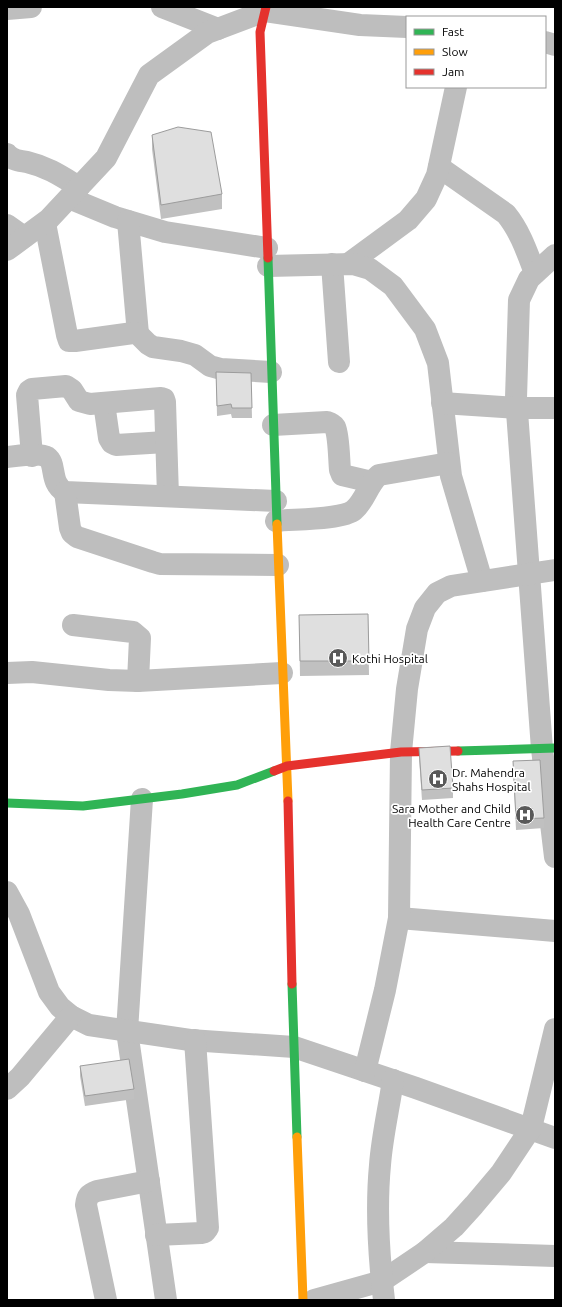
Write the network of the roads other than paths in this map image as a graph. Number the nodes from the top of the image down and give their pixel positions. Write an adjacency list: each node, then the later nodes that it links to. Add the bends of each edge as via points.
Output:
1 (31, 7): 3 (street)
2 (162, 7): 6 (street)
3 (7, 9)
4 (266, 9): 5 (street, via 360,25); 6 (street); 15 (street, via 260,32)
5 (406, 27)
6 (218, 29): 10 (street, via 207,33 149,75 106,158)
7 (456, 88): 9 (street)
8 (7, 154): 10 (street, via 15,160 45,167)
9 (439, 167): 16 (street, via 426,199 408,220); 17 (street, via 506,214 514,223)
10 (74, 192): 11 (street, via 115,217); 12 (street)
11 (128, 221): 15 (street); 18 (street)
12 (45, 223): 13 (street); 18 (street, via 70,341)
13 (13, 238)
14 (555, 255): 17 (street)
15 (267, 257): 16 (street); 20 (street)
16 (340, 264): 19 (street); 22 (street, via 370,269 394,286 425,330 438,363)
17 (535, 273): 23 (street, via 529,279 520,300)
18 (138, 334): 20 (street, via 153,347 195,355 210,366)
19 (339, 362)
20 (271, 372): 25 (street)
21 (104, 403): 26 (street, via 112,443 116,445); 26 (street, via 164,399); 28 (street, via 90,404 79,401 66,386 29,391)
22 (442, 403): 23 (street); 29 (street)
23 (517, 408): 24 (street); 36 (street)
24 (555, 408)
25 (273, 425): 30 (street, via 327,422 331,424 335,427 337,436 342,475); 33 (street)
26 (166, 442): 32 (street)
27 (7, 456): 28 (street)
28 (32, 456): 31 (street, via 48,457 56,483 59,489)
29 (449, 463): 30 (street, via 385,473); 37 (street, via 455,494)
30 (372, 482): 33 (street, via 358,506 348,514 333,517)
31 (65, 492): 32 (street); 34 (street, via 70,528 77,537 160,564)
32 (168, 496): 33 (street)
33 (276, 511): 34 (street)
34 (278, 565): 40 (street)
35 (555, 570): 36 (street)
36 (529, 573): 37 (street); 42 (street)
37 (482, 581): 43 (street, via 451,586 437,593 425,608 417,629)
38 (73, 625): 41 (street, via 137,634 140,638)
39 (7, 673): 41 (street, via 32,672)
40 (282, 673): 41 (street); 44 (street)
41 (138, 681)
42 (549, 748): 43 (street); 47 (street)
43 (401, 752): 44 (street); 49 (street)
44 (287, 766): 45 (street, via 236,785); 55 (street)
45 (142, 799): 46 (street, via 83,806); 53 (street)
46 (7, 803)
47 (555, 853)
48 (7, 892): 51 (street, via 19,914 49,992 60,1008)
49 (399, 918): 50 (street); 56 (street)
50 (555, 931)
51 (71, 1016): 53 (street, via 89,1025); 58 (street, via 20,1078)
52 (555, 1029): 59 (street)
53 (127, 1031): 54 (street); 61 (street)
54 (195, 1040): 55 (street); 62 (street, via 208,1228 206,1232 201,1233)
55 (294, 1047): 56 (street); 68 (street)
56 (366, 1071): 57 (street)
57 (393, 1080): 59 (street); 65 (street, via 380,1165 378,1199)
58 (7, 1089)
59 (531, 1128): 60 (street); 63 (street, via 474,1205 454,1227)
60 (555, 1138)
61 (149, 1181): 62 (street); 66 (street, via 97,1191 89,1194 86,1199)
62 (156, 1235): 67 (street)
63 (425, 1252): 64 (street); 65 (street)
64 (555, 1256)
65 (383, 1290): 69 (street)
66 (106, 1300)
67 (166, 1300)
68 (303, 1300)
69 (314, 1300)

